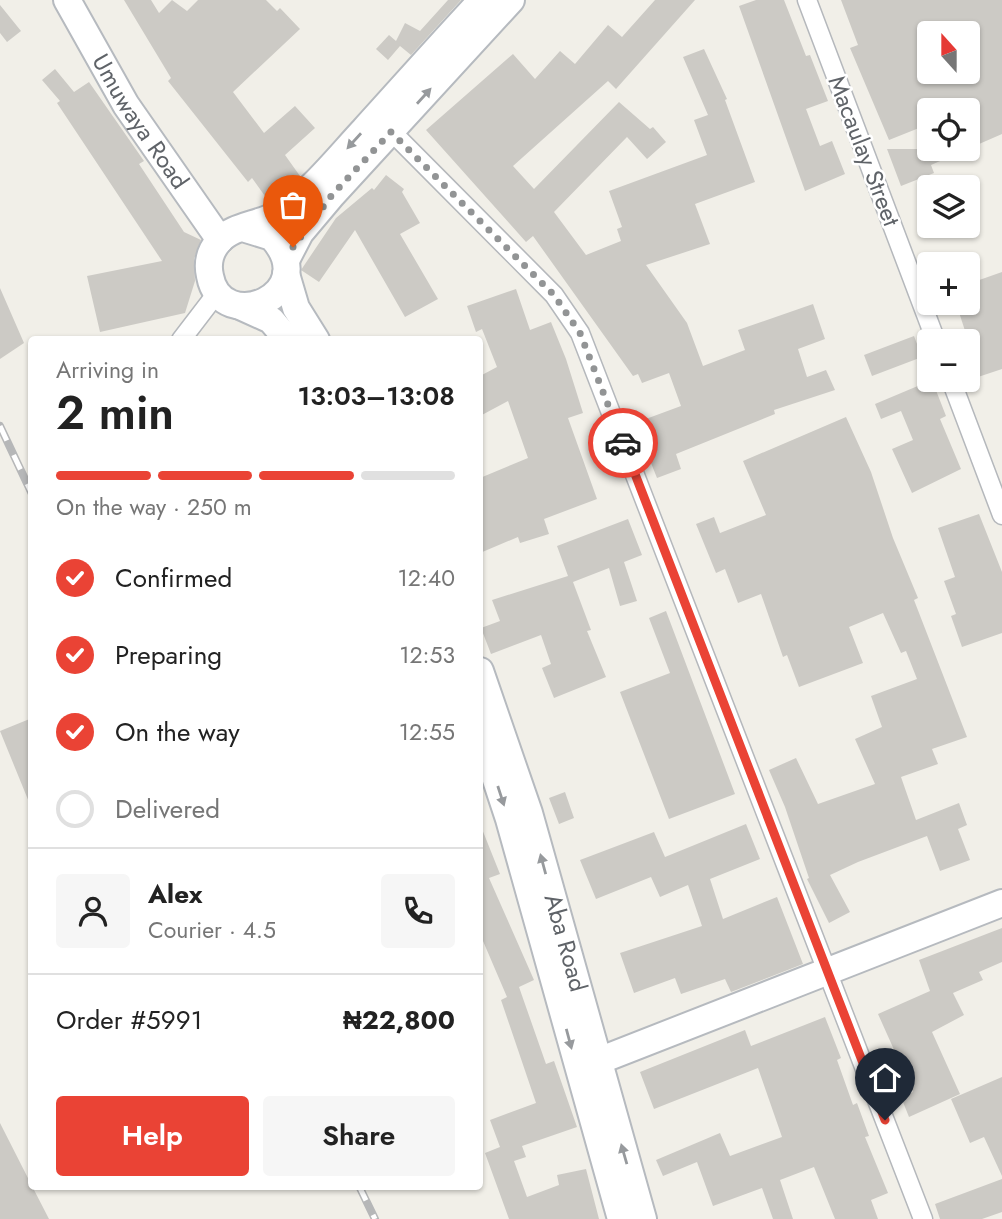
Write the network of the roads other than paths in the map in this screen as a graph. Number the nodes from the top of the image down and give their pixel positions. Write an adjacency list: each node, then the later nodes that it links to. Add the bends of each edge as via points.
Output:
1 (67, 0): 7 (main road, Umuwaya Road, via 127,105)
2 (87, 0): 7 (main road, Umuwaya Road, via 138,90)
3 (482, 0): 7 (main road, one-way to 7, via 322,176 277,214)
4 (511, 0): 6 (main road, one-way to 4)
5 (807, 0): 11 (street, Macaulay Street)
6 (391, 132): 8 (main road, via 300,233); 20 (street, via 554,295 580,333)
7 (234, 233): 8 (main road, via 260,230 272,237 281,247); 9 (main road, via 212,251 208,266)
8 (286, 267): 10 (main road, via 282,286 265,303); 14 (main road, via 296,308)
9 (217, 293): 10 (main road); 12 (street)
10 (240, 306): 13 (main road, via 271,320)
11 (931, 329)
12 (184, 336)
13 (285, 336)
14 (314, 336)
15 (956, 392): 16 (street)
16 (1002, 514)
17 (483, 680): 21 (main road, Aba Road, one-way to 17, via 528,813)
18 (483, 740): 21 (main road, Aba Road, one-way to 21)
19 (1002, 903): 20 (main road)
20 (828, 972): 21 (main road); 24 (street)
21 (587, 1066): 22 (main road, Aba Road); 23 (main road, Aba Road, one-way to 21)
22 (621, 1219)
23 (643, 1219)
24 (923, 1219)

